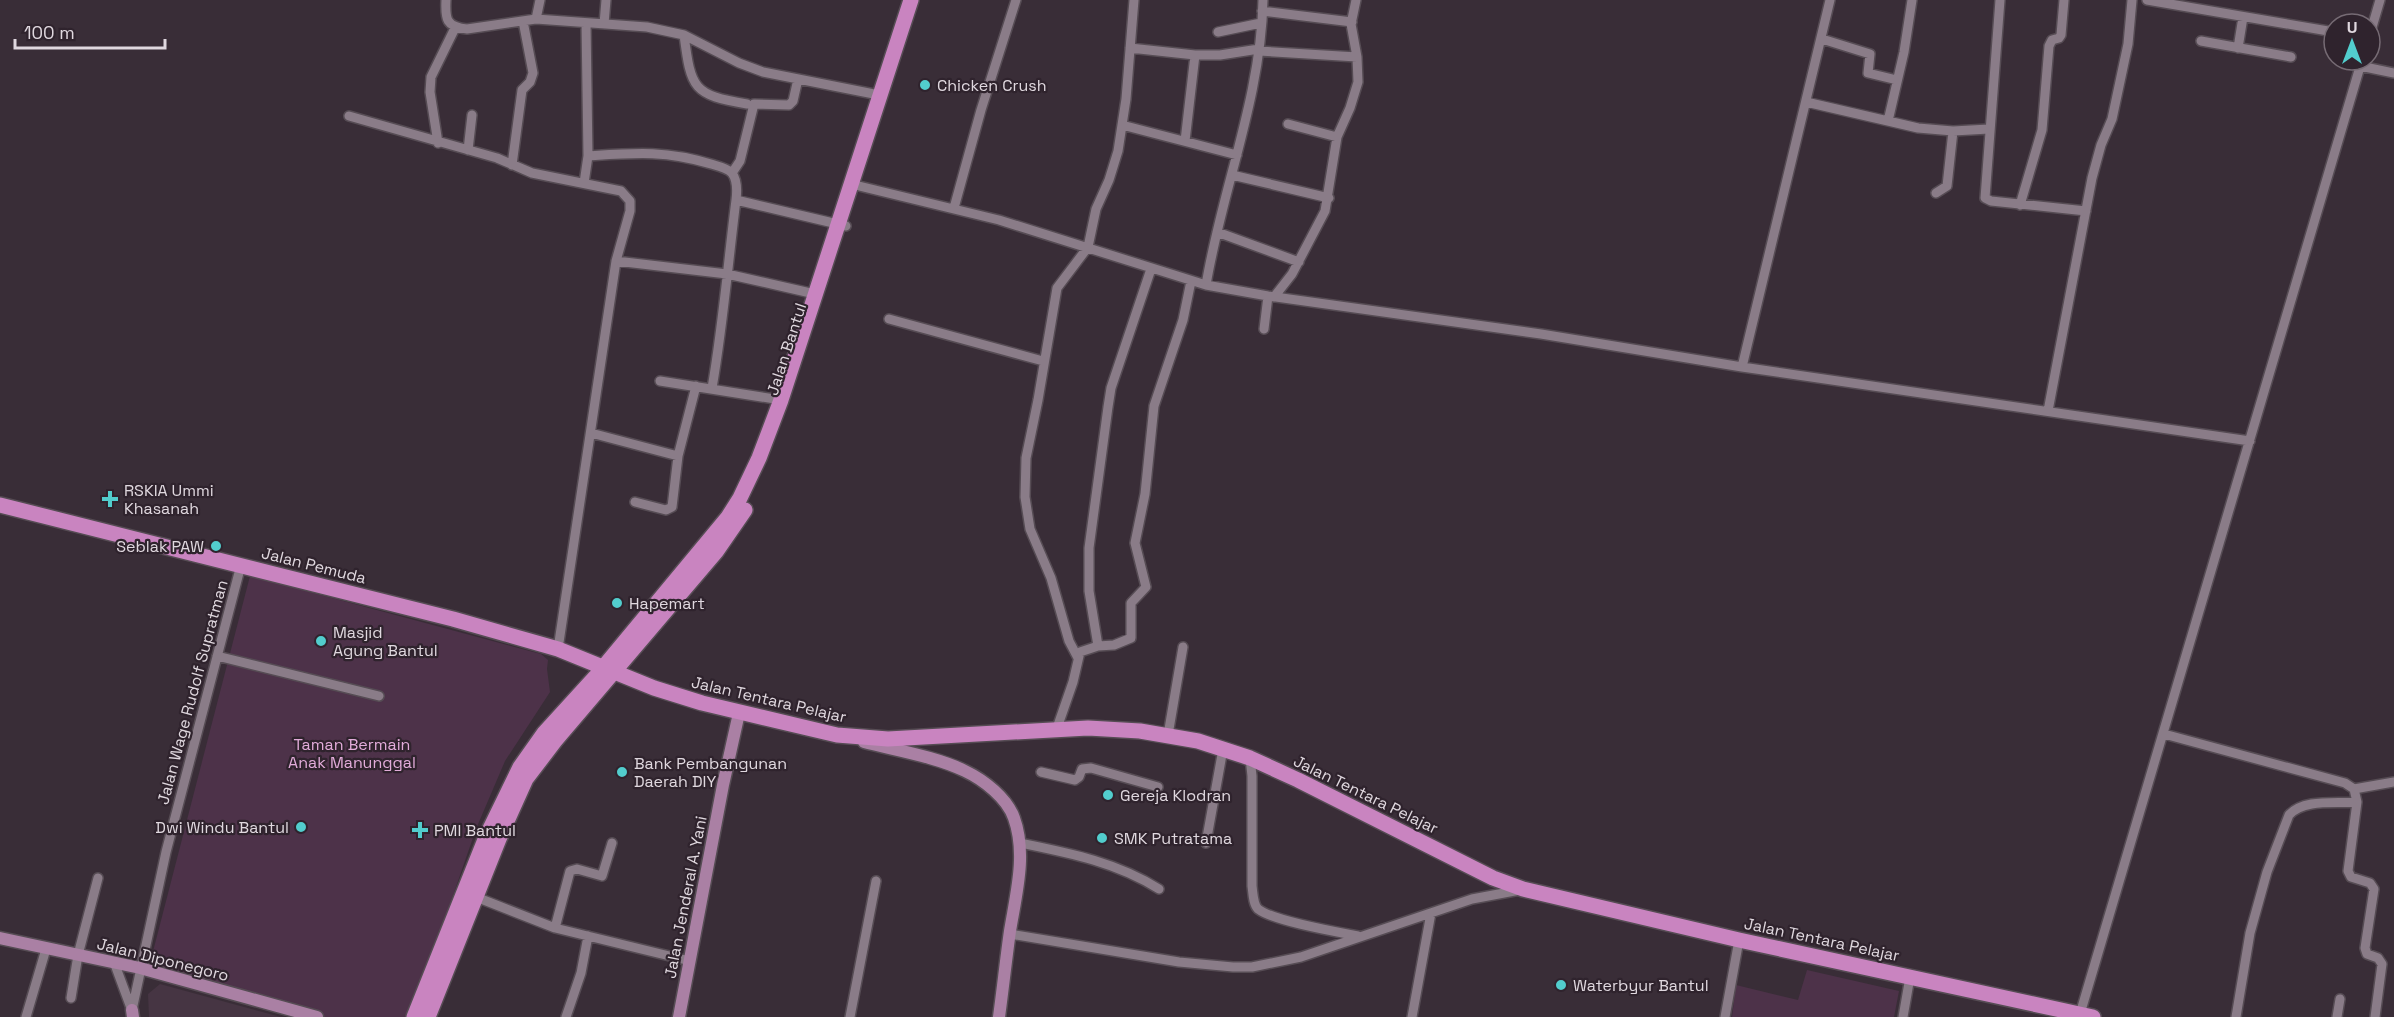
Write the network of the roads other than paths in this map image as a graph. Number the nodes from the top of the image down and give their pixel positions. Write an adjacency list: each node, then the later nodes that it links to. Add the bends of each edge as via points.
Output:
1 (446, 0): 24 (street, via 447,19)
2 (540, 0): 18 (street)
3 (606, 0): 23 (street)
4 (911, 0): 39 (main road, Jalan Bantul)
5 (920, 0): 59 (main road, Jalan Bantul)
6 (1016, 0): 64 (street)
7 (1134, 0): 30 (street)
8 (1263, 0): 16 (street)
9 (1356, 0): 20 (street)
10 (1830, 0): 28 (street)
11 (1912, 0): 38 (street)
12 (2000, 0): 47 (street)
13 (2064, 0): 63 (street, via 2061,35 2049,46 2042,130)
14 (2132, 0): 65 (street, via 2128,44 2112,119 2098,153)
15 (2146, 0): 17 (street)
16 (1262, 11): 20 (street); 22 (street)
17 (2243, 17): 25 (street); 31 (street)
18 (536, 20): 19 (street); 21 (street)
19 (523, 21): 24 (street); 55 (street, via 532,73 522,90)
20 (1352, 22): 34 (street)
21 (586, 23): 23 (street); 54 (street)
22 (1261, 23): 26 (street); 32 (street)
23 (604, 24): 27 (street)
24 (455, 28): 51 (street, via 431,77)
25 (2322, 30)
26 (1218, 32)
27 (684, 35): 37 (street, via 752,69); 41 (street, via 688,66 696,86 711,97)
28 (1822, 39): 38 (street, via 1870,54 1868,73); 40 (street)
29 (2201, 41): 31 (street)
30 (1130, 48): 33 (street); 46 (street)
31 (2238, 48): 35 (street)
32 (1259, 50): 33 (street); 34 (street); 53 (street)
33 (1196, 55): 50 (street)
34 (1357, 57): 49 (street, via 1358,82)
35 (2291, 57)
36 (2358, 72): 87 (street)
37 (798, 79): 39 (street); 56 (street, via 789,105 754,104 740,161)
38 (1897, 80): 44 (street)
39 (879, 95): 66 (main road, Jalan Bantul)
40 (1806, 102): 44 (street); 80 (street)
41 (747, 104)
42 (472, 115): 52 (street)
43 (349, 116): 51 (street)
44 (1888, 121): 48 (street)
45 (1288, 124): 49 (street)
46 (1122, 125): 50 (street); 68 (street, via 1114,166 1096,209)
47 (1989, 129): 48 (street); 63 (street, via 1985,198)
48 (1953, 131): 60 (street, via 1947,186)
49 (1336, 137): 61 (street)
50 (1185, 141): 53 (street)
51 (438, 143): 52 (street)
52 (468, 150): 55 (street)
53 (1237, 155): 57 (street)
54 (588, 156): 56 (street, via 656,152); 58 (street)
55 (512, 165): 58 (street)
56 (732, 173): 62 (street)
57 (1232, 175): 61 (street); 67 (street)
58 (584, 183): 69 (street, via 621,191 629,198 630,211)
59 (859, 186): 64 (street); 66 (main road, Jalan Bantul)
60 (1936, 193)
61 (1329, 198): 70 (street)
62 (736, 200): 66 (street); 72 (street)
63 (2020, 205): 65 (street)
64 (954, 208): 68 (street)
65 (2086, 211): 85 (street)
66 (842, 225): 75 (main road, Jalan Bantul); 97 (main road, Jalan Bantul, via 769,459 751,499 716,552)
67 (1217, 231): 70 (street); 74 (street)
68 (1088, 247): 71 (street); 79 (street, via 1057,288)
69 (616, 261): 72 (street); 86 (street)
70 (1299, 262): 76 (street, via 1285,286)
71 (1151, 269): 73 (street); 92 (street, via 1109,398 1089,548 1089,591)
72 (727, 274): 75 (street); 83 (street, via 724,322)
73 (1191, 281): 74 (street); 92 (street, via 1183,320 1154,406 1145,494 1135,543 1146,587 1131,603 1131,638)
74 (1206, 285): 76 (street)
75 (814, 294): 84 (main road, Jalan Bantul)
76 (1271, 297): 78 (street); 80 (street)
77 (889, 319): 79 (street)
78 (1264, 329)
79 (1043, 361): 96 (street, via 1026,458 1026,513)
80 (1742, 367): 85 (street)
81 (660, 381): 82 (street)
82 (696, 386): 83 (street); 88 (street)
83 (712, 388): 84 (street)
84 (781, 400): 97 (main road, Jalan Bantul, via 759,458 728,517)
85 (2048, 411): 87 (street)
86 (591, 433): 88 (street); 94 (street)
87 (2250, 441): 102 (street)
88 (678, 456): 89 (street, via 670,510)
89 (635, 502)
90 (0, 505): 91 (main road, Jalan Pemuda)
91 (241, 565): 94 (main road, Jalan Pemuda); 95 (street, Jalan Wage Rudolf Supratman)
92 (1098, 646): 96 (street, via 1084,650)
93 (1183, 647): 103 (street)
94 (558, 649): 97 (main road, Jalan Pemuda)
95 (217, 656): 98 (street); 130 (street, Jalan Wage Rudolf Supratman)
96 (1078, 658): 100 (street)
97 (610, 669): 99 (main road, Jalan Tentara Pelajar, via 654,688); 118 (main road, via 526,780); 138 (main road, via 544,733 520,767 486,837)
98 (379, 696)
99 (739, 713): 101 (main road, Jalan Tentara Pelajar); 128 (main road, Jalan Jenderal A. Yani)
100 (1057, 728): 101 (main road, Jalan Tentara Pelajar, via 888,739); 103 (main road, Jalan Tentara Pelajar)
101 (816, 731): 112 (main road, via 964,770 985,783 1005,803 1014,816)
102 (2164, 734): 109 (street); 135 (street)
103 (1168, 735): 104 (main road, Jalan Tentara Pelajar)
104 (1223, 749): 105 (main road, Jalan Tentara Pelajar); 113 (street)
105 (1250, 758): 117 (main road, Jalan Tentara Pelajar, via 1493,878); 123 (street, via 1252,886 1258,909 1279,918)
106 (1041, 771): 108 (street, via 1075,780 1082,769 1090,768)
107 (2394, 782): 109 (street)
108 (1158, 787)
109 (2354, 789): 110 (street)
110 (2357, 802): 147 (street, via 2307,805 2289,815 2250,933); 149 (street, via 2349,871 2351,877 2370,883 2374,889 2365,948 2382,964)
111 (612, 843): 120 (street, via 602,876 577,868 570,871)
112 (1020, 843): 116 (street, via 1109,864); 121 (main road)
113 (1206, 843)
114 (98, 878): 127 (street)
115 (876, 881): 142 (street)
116 (1159, 889)
117 (1523, 889): 119 (street, via 1472,899); 125 (main road, Jalan Tentara Pelajar)
118 (476, 897): 120 (street); 139 (main road)
119 (1431, 913): 123 (street); 144 (street)
120 (555, 928): 122 (street)
121 (1010, 934): 123 (street, via 1233,967 1286,961); 143 (main road)
122 (588, 936): 128 (street); 140 (street)
123 (1361, 937)
124 (0, 938): 126 (main road, Jalan Diponegoro)
125 (1739, 940): 131 (main road, Jalan Tentara Pelajar); 145 (street)
126 (46, 950): 127 (main road, Jalan Diponegoro); 136 (street)
127 (78, 956): 129 (main road, Jalan Diponegoro); 132 (street)
128 (690, 961): 141 (main road, Jalan Jenderal A. Yani)
129 (114, 962): 130 (main road, Jalan Diponegoro); 134 (street)
130 (140, 968): 134 (street, Jalan Wage Rudolf Supratman); 137 (main road, Jalan Diponegoro)
131 (1910, 977): 135 (main road, Jalan Tentara Pelajar); 146 (street)
132 (71, 998)
133 (2340, 999): 148 (street)
134 (132, 1014)
135 (2087, 1016)
136 (26, 1017)
137 (317, 1017)
138 (414, 1017)
139 (428, 1017)
140 (566, 1017)
141 (679, 1017)
142 (850, 1017)
143 (999, 1017)
144 (1412, 1017)
145 (1725, 1017)
146 (1903, 1017)
147 (2236, 1017)
148 (2337, 1017)
149 (2374, 1017)

